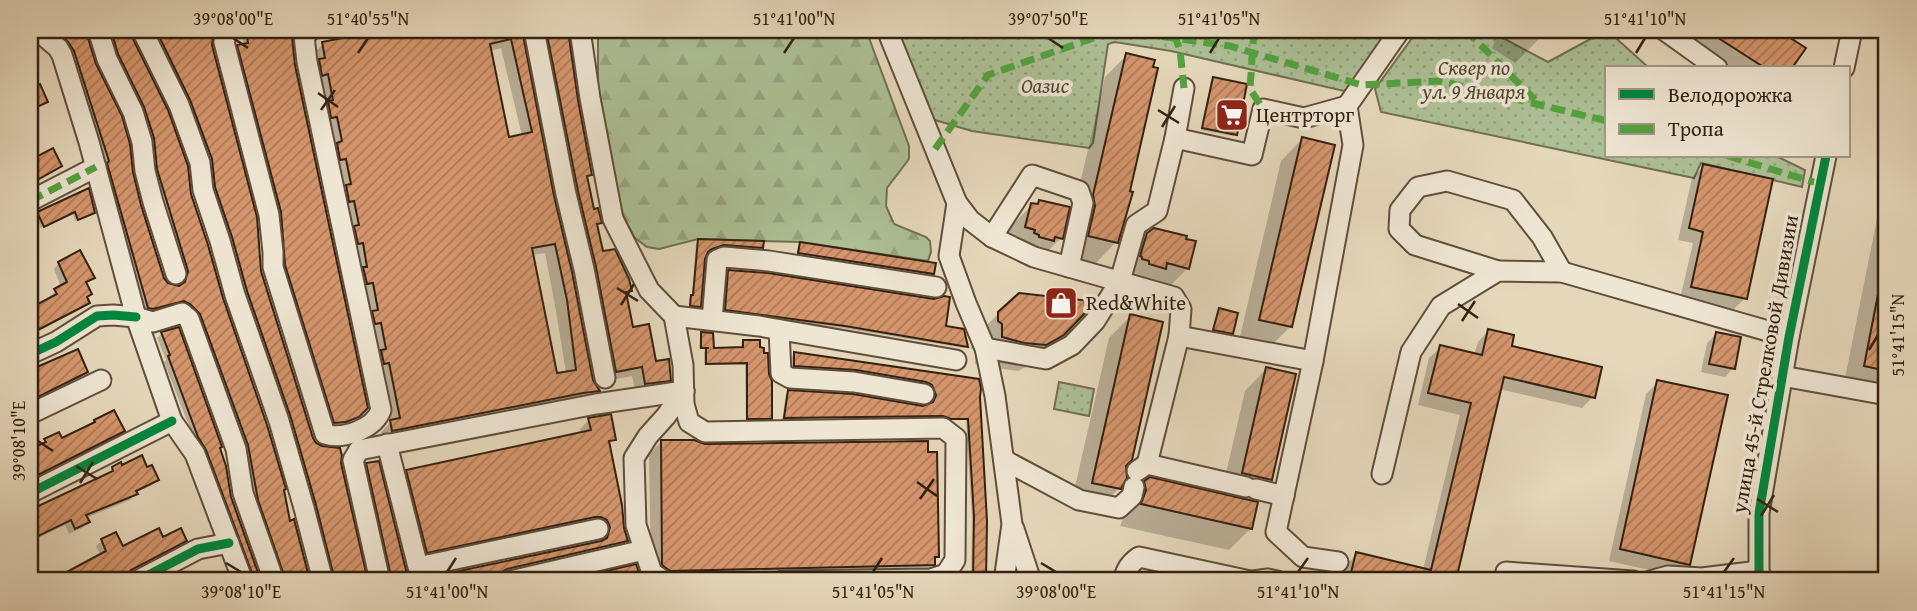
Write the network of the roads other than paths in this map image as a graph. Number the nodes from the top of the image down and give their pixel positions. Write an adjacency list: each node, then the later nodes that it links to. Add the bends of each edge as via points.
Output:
1 (38, 30): 12 (street); 19 (street, via 62,55)
2 (98, 30): 26 (street, via 133,112 153,202)
3 (142, 30): 63 (street, via 179,105 200,163 202,190 279,421)
4 (228, 30): 5 (street, via 224,42 268,215 273,267 325,434 332,436 365,429 381,410 307,62 304,36)
5 (311, 30)
6 (534, 30): 40 (street)
7 (580, 30): 29 (street, via 613,219 649,290)
8 (887, 30): 21 (street)
9 (1400, 30): 16 (street)
10 (1664, 30): 13 (street)
11 (1852, 30): 14 (street)
12 (30, 34)
13 (1714, 66)
14 (1844, 66)
15 (1184, 88): 17 (street)
16 (1347, 106): 17 (street, via 1304,118 1263,109 1252,156); 38 (street, via 1353,145)
17 (1175, 138): 27 (street, via 1157,211 1136,225)
18 (1826, 158): 34 (street, улица 45-й Стрелковой Дивизии)
19 (96, 167): 20 (street); 30 (street)
20 (30, 201)
21 (957, 203): 22 (street); 35 (street, via 949,256)
22 (992, 237): 23 (street); 23 (street, via 1032,175 1079,191 1083,204)
23 (1069, 267): 27 (street)
24 (1499, 271): 25 (street); 25 (street, via 1415,246 1399,229 1400,210 1418,187 1447,181 1513,200); 49 (street, via 1441,306 1411,352)
25 (1562, 272): 34 (street)
26 (176, 274)
27 (1121, 281): 33 (street, via 1174,298 1181,309); 35 (street, via 1095,321 1072,345 1046,359)
28 (936, 287): 31 (street, via 724,257 717,260)
29 (674, 316): 31 (street); 42 (street)
30 (136, 317): 36 (street, via 97,316); 46 (street); 62 (street, via 153,322 182,313 189,318 236,449 243,493)
31 (712, 320): 32 (street)
32 (779, 330): 37 (street); 43 (street, via 781,373 790,378 854,382)
33 (1179, 336): 38 (street); 50 (street)
34 (1789, 337): 39 (street, улица 45-й Стрелковой Дивизии)
35 (985, 348): 48 (street)
36 (30, 354)
37 (956, 360)
38 (1313, 361): 52 (street)
39 (1782, 376): 44 (street); 59 (street, улица 45-й Стрелковой Дивизии, via 1759,513)
40 (605, 378)
41 (101, 380): 45 (street)
42 (684, 391): 47 (street); 56 (street, via 634,458 636,525); 67 (street, via 689,422 705,432 943,428 956,439 955,560 946,573 931,579)
43 (924, 394)
44 (1887, 395)
45 (30, 414)
46 (172, 421): 51 (street); 55 (street, via 195,454)
47 (387, 444): 54 (street, via 418,567); 64 (street, via 359,450 353,460)
48 (1004, 460): 50 (street, via 1079,500 1119,508 1132,496); 53 (street)
49 (1381, 474)
50 (1139, 476): 52 (street)
51 (30, 493)
52 (1284, 496): 57 (street, via 1276,532 1303,557)
53 (1012, 524): 68 (street); 69 (street)
54 (598, 529)
55 (229, 543): 60 (street, via 198,549); 61 (street)
56 (645, 550): 65 (street); 66 (street, via 652,573)
57 (1338, 562)
58 (1506, 572): 73 (street)
59 (1759, 576): 74 (street, via 1668,576)
60 (136, 581)
61 (243, 581)
62 (274, 581)
63 (323, 581)
64 (380, 581)
65 (510, 581)
66 (664, 581)
67 (782, 581)
68 (1004, 581)
69 (1031, 581)
70 (1123, 581): 71 (street, via 1126,569 1139,557)
71 (1252, 581): 72 (street)
72 (1277, 581)
73 (1633, 581)
74 (1650, 581)

